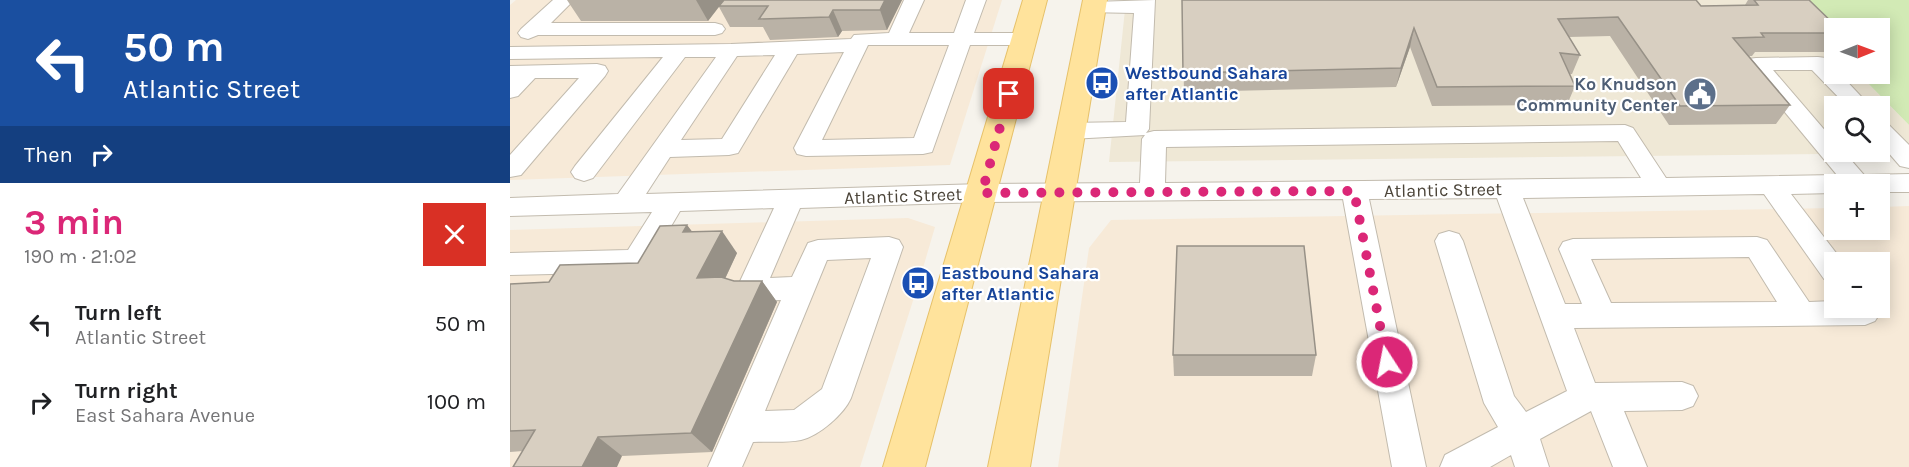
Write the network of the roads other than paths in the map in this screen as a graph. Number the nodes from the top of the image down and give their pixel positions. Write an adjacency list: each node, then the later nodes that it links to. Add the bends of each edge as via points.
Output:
1 (564, 0): 7 (street)
2 (914, 0): 8 (street)
3 (976, 0): 9 (street)
4 (1035, 0): 10 (main road)
5 (1094, 4): 6 (street); 20 (main road)
6 (1145, 4): 21 (street)
7 (533, 29): 12 (street); 15 (street, via 721,21)
8 (896, 39): 9 (street); 11 (street, via 861,39)
9 (962, 39): 10 (street); 11 (street, via 923,146 806,148)
10 (1024, 39): 37 (main road)
11 (858, 45): 13 (street)
12 (510, 47)
13 (790, 48): 14 (street); 24 (street, via 729,147)
14 (731, 50): 15 (street); 24 (street)
15 (688, 51): 16 (street); 28 (street)
16 (510, 52)
17 (519, 72): 18 (street); 27 (street, via 597,71)
18 (510, 91)
19 (1849, 96): 23 (street, via 1818,63 1756,64)
20 (1070, 131): 21 (street); 39 (main road)
21 (1146, 134): 34 (street, via 1625,133); 38 (street)
22 (1890, 140): 25 (street)
23 (1824, 144)
24 (663, 148): 42 (street)
25 (1909, 160)
26 (1839, 162): 29 (street)
27 (512, 169)
28 (584, 172)
29 (1850, 174)
30 (1890, 183): 31 (street, Atlantic Street)
31 (1909, 183)
32 (1824, 184): 33 (street, Atlantic Street)
33 (1772, 185): 34 (street, Atlantic Street); 45 (street)
34 (1659, 187): 35 (street, Atlantic Street)
35 (1507, 189): 36 (street, Atlantic Street); 50 (street)
36 (1354, 191): 38 (street, Atlantic Street); 59 (street)
37 (982, 193): 39 (street, Atlantic Street); 40 (street, Atlantic Street); 57 (main road)
38 (1152, 193): 39 (street, Atlantic Street)
39 (1059, 194): 58 (main road)
40 (791, 199): 41 (street, Atlantic Street); 47 (street, via 750,290)
41 (672, 202): 42 (street, Atlantic Street); 46 (street, via 636,261)
42 (625, 204): 43 (street, Atlantic Street)
43 (510, 207)
44 (1449, 241): 55 (street, via 1500,404)
45 (1824, 257)
46 (510, 264)
47 (801, 288): 54 (street); 54 (street, via 818,250 888,247 835,398 800,425)
48 (1801, 314): 49 (street); 51 (street); 51 (street, via 1757,247 1573,249)
49 (1824, 314)
50 (1555, 316): 51 (street); 53 (street)
51 (1602, 316)
52 (1682, 396): 53 (street)
53 (1593, 397): 55 (street); 62 (street)
54 (742, 427): 56 (street)
55 (1521, 432): 60 (street); 61 (street)
56 (725, 467)
57 (904, 467)
58 (1009, 467)
59 (1409, 467)
60 (1457, 467)
61 (1532, 467)
62 (1630, 467)

